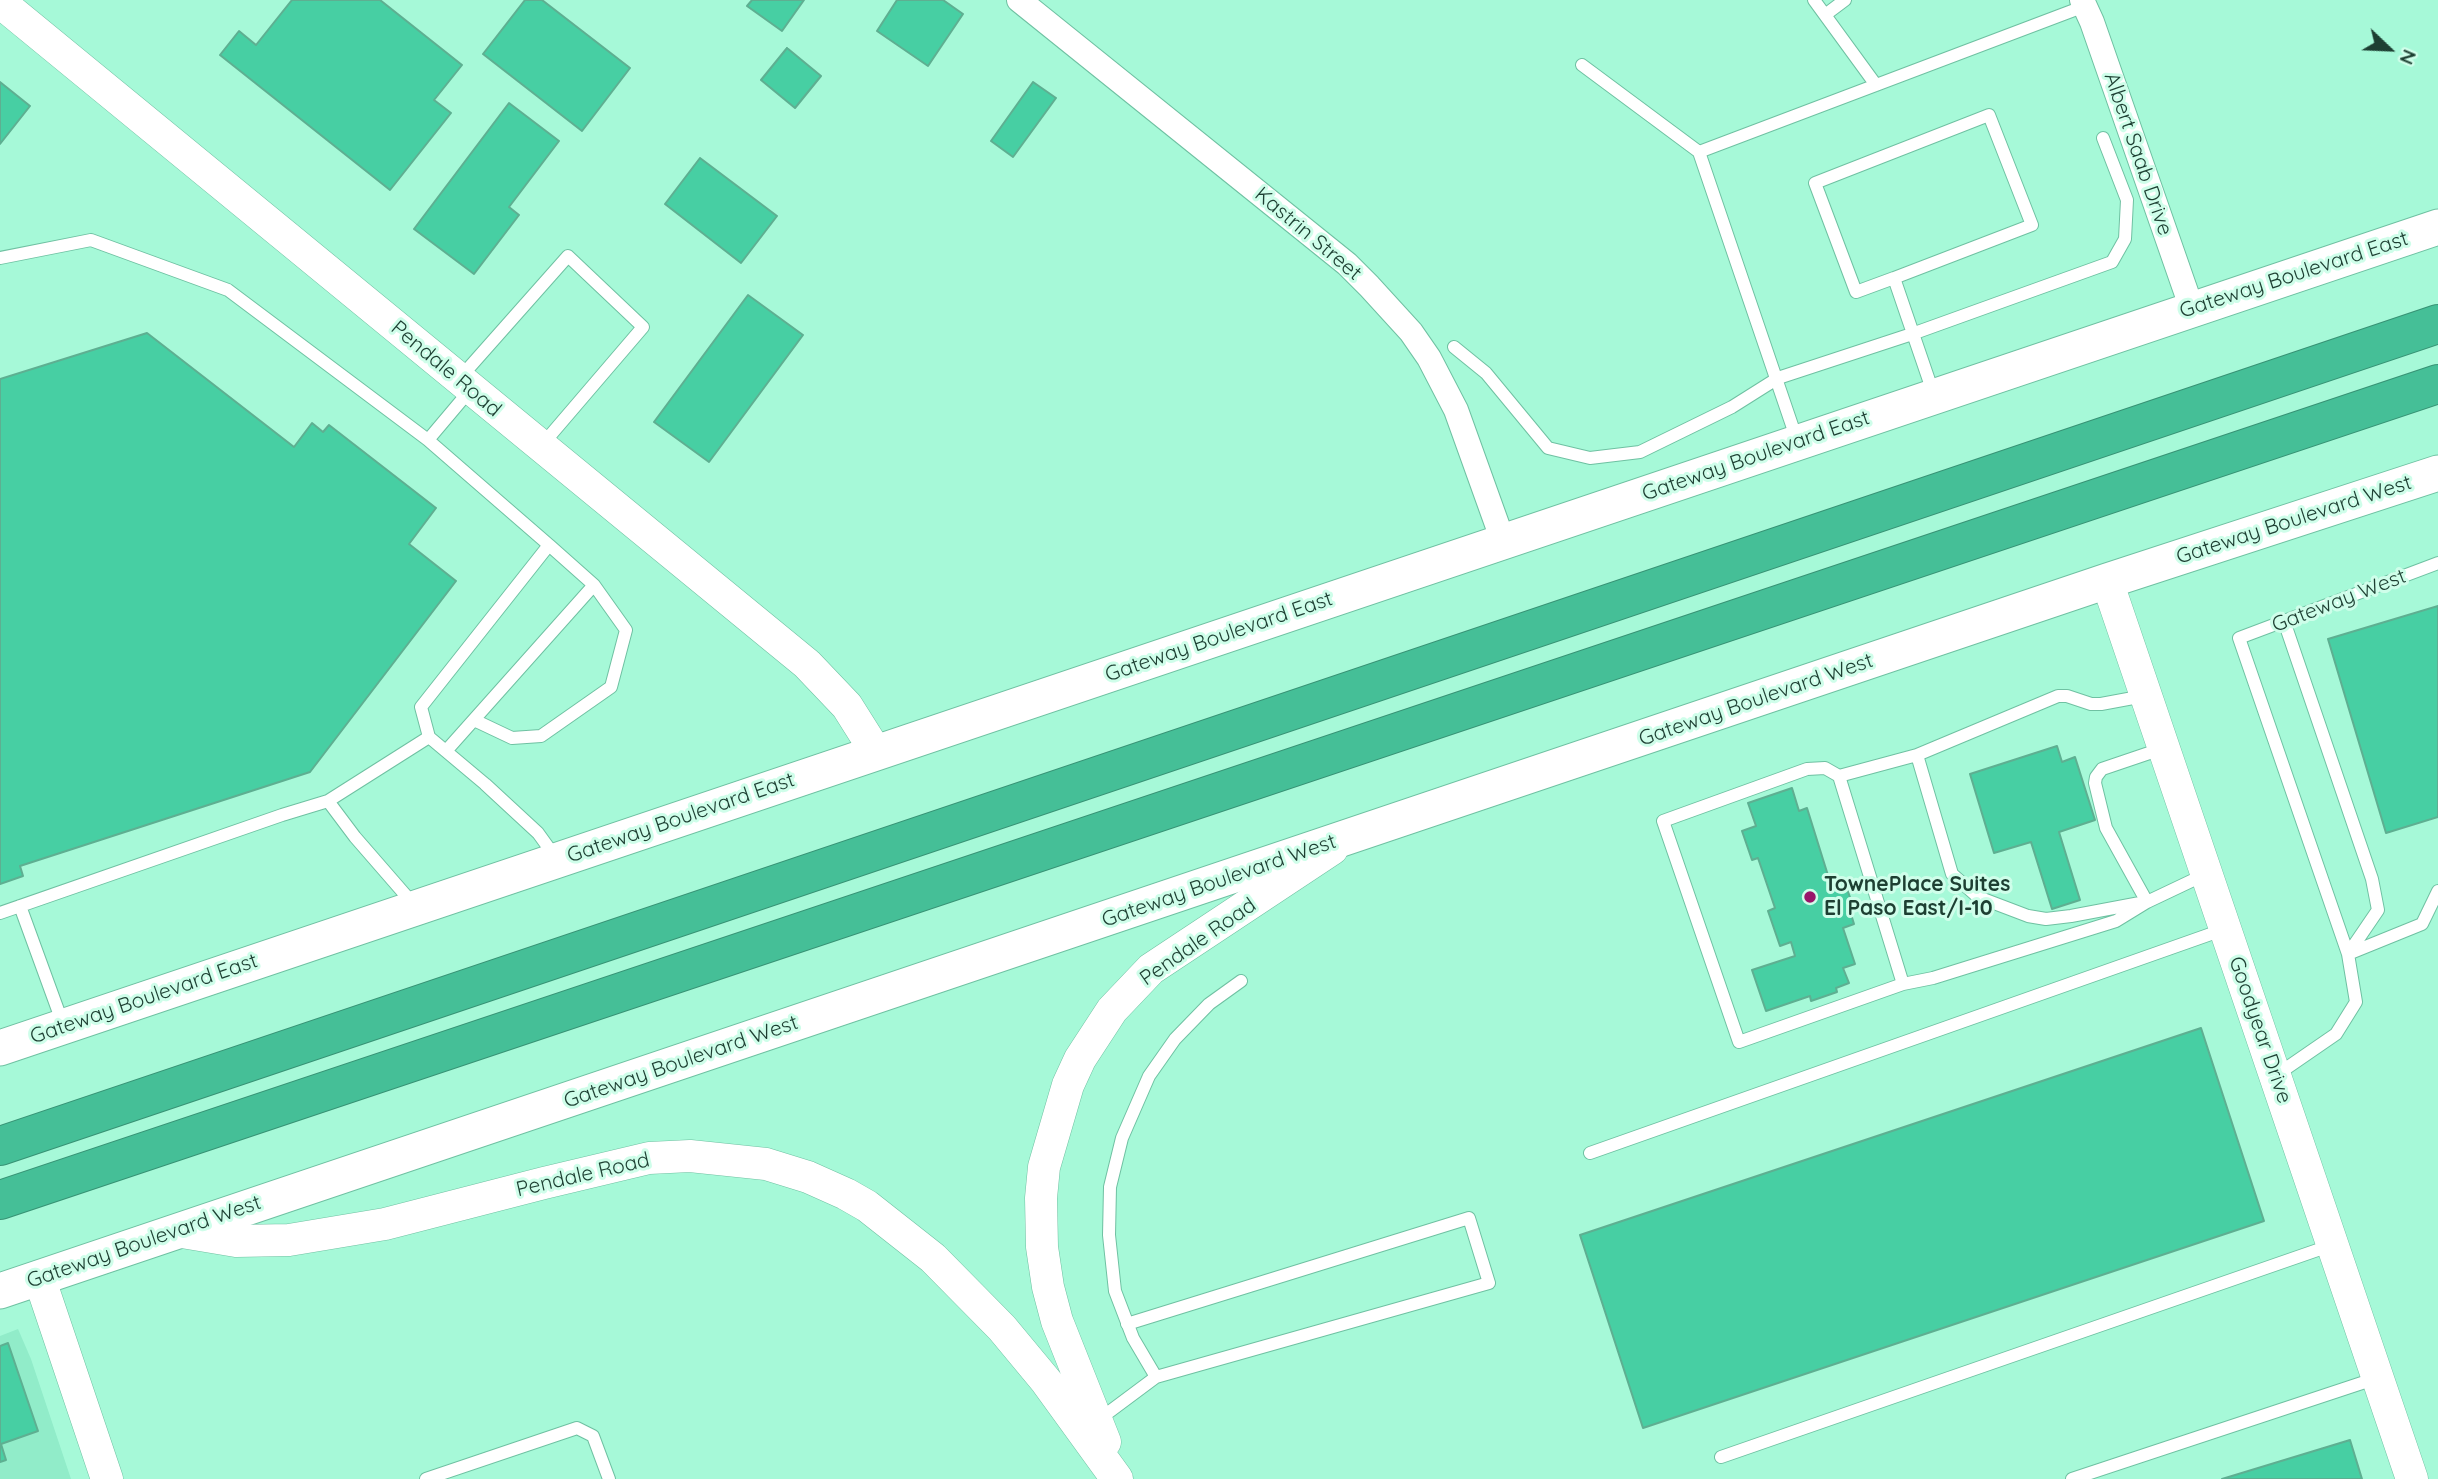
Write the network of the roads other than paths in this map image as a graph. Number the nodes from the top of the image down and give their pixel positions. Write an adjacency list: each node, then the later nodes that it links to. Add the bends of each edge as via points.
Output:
1 (1019, 0): 26 (street, Kastrin Street, via 1347,264 1378,295 1429,358 1456,410)
2 (1814, 0): 6 (lane)
3 (1845, 0): 6 (lane)
4 (0, 2): 19 (street, Pendale Road)
5 (2084, 3): 8 (lane); 14 (street, Albert Saab Drive)
6 (1825, 15): 8 (lane)
7 (1582, 65): 10 (lane)
8 (1876, 85): 10 (lane)
9 (2103, 138): 16 (lane, via 2127,200 2125,239 2112,262)
10 (1699, 152): 18 (lane)
11 (2438, 227): 14 (main road, Gateway Boulevard East)
12 (0, 258): 22 (lane, via 91,240 228,290)
13 (1894, 278): 13 (lane, via 1856,292 1815,183 1989,115 2032,225); 16 (lane)
14 (2192, 309): 21 (main road, Gateway Boulevard East)
15 (2438, 324): 56 (highway)
16 (1912, 334): 18 (lane); 21 (lane)
17 (1454, 347): 18 (lane, via 1486,373 1548,448 1590,458 1640,452 1732,407)
18 (1778, 378): 23 (lane)
19 (465, 384): 22 (lane); 24 (street, Pendale Road); 24 (lane, via 568,256 643,327)
20 (2438, 384): 58 (highway)
21 (1934, 396): 23 (main road, Gateway Boulevard East)
22 (428, 440): 27 (lane)
23 (1798, 442): 26 (main road, Gateway Boulevard East)
24 (541, 447): 37 (street, Pendale Road, via 807,664 847,706)
25 (2438, 473): 29 (main road, Gateway Boulevard West)
26 (1503, 541): 37 (main road, Gateway Boulevard East)
27 (549, 545): 30 (lane); 34 (lane, via 421,707)
28 (2438, 564): 31 (lane, Gateway West)
29 (2107, 581): 32 (street, Goodyear Drive); 41 (main road, Gateway Boulevard West)
30 (594, 585): 33 (lane); 33 (lane, via 626,630 611,687 541,736 512,738)
31 (2284, 621): 50 (lane, via 2372,879 2378,910); 50 (lane, Gateway West, via 2239,638)
32 (2146, 695): 35 (street, Goodyear Drive); 38 (lane, via 2101,705 2058,696)
33 (474, 720): 36 (lane)
34 (429, 737): 36 (lane); 40 (lane)
35 (2164, 748): 43 (street, Goodyear Drive); 45 (lane, via 2102,769 2095,783 2106,828)
36 (446, 751): 42 (lane, via 538,833)
37 (876, 752): 42 (main road, Gateway Boulevard East)
38 (1917, 755): 39 (lane); 45 (lane, via 1952,874 1978,897 2046,919)
39 (1839, 776): 52 (lane); 52 (lane, via 1825,768 1807,769 1663,821 1739,1042)
40 (328, 802): 46 (lane); 47 (lane)
41 (1353, 836): 59 (main road, Gateway Boulevard West); 66 (street, Pendale Road, via 1151,970 1112,1010 1068,1085 1044,1167 1042,1247 1057,1321)
42 (558, 860): 47 (main road, Gateway Boulevard East)
43 (2206, 873): 45 (lane); 49 (street, Goodyear Drive)
44 (2438, 891): 50 (lane, via 2422,924)
45 (2147, 902): 52 (lane, via 2116,921)
46 (20, 906): 48 (lane); 53 (lane)
47 (416, 907): 53 (main road, Gateway Boulevard East)
48 (0, 913)
49 (2225, 929): 55 (street, Goodyear Drive); 57 (lane)
50 (2348, 954): 55 (lane, via 2356,1002 2336,1034)
51 (1241, 981): 63 (lane, via 1209,1004 1175,1039 1149,1076 1122,1138 1110,1187 1109,1235 1115,1290)
52 (1903, 984)
53 (64, 1026): 54 (main road, Gateway Boulevard East)
54 (0, 1048)
55 (2275, 1076): 60 (street, Goodyear Drive)
56 (0, 1146)
57 (1590, 1153)
58 (0, 1200)
59 (176, 1231): 61 (main road, Gateway Boulevard West); 71 (street, Pendale Road, via 236,1241 289,1240 385,1224 649,1158 690,1156 766,1164 846,1194 933,1258 1020,1349)
60 (2332, 1245): 65 (street, Goodyear Drive); 67 (lane)
61 (39, 1277): 62 (main road, Gateway Boulevard West); 68 (street)
62 (0, 1291)
63 (1127, 1324): 64 (lane); 64 (lane, via 1469,1218 1489,1283)
64 (1156, 1377): 66 (lane)
65 (2378, 1378): 72 (lane); 73 (street, Goodyear Drive)
66 (1096, 1421): 71 (street, Pendale Road)
67 (1720, 1457)
68 (107, 1479)
69 (426, 1479): 70 (lane, via 577,1428 593,1436)
70 (609, 1479)
71 (1118, 1479)
72 (2072, 1479)
73 (2412, 1479)

